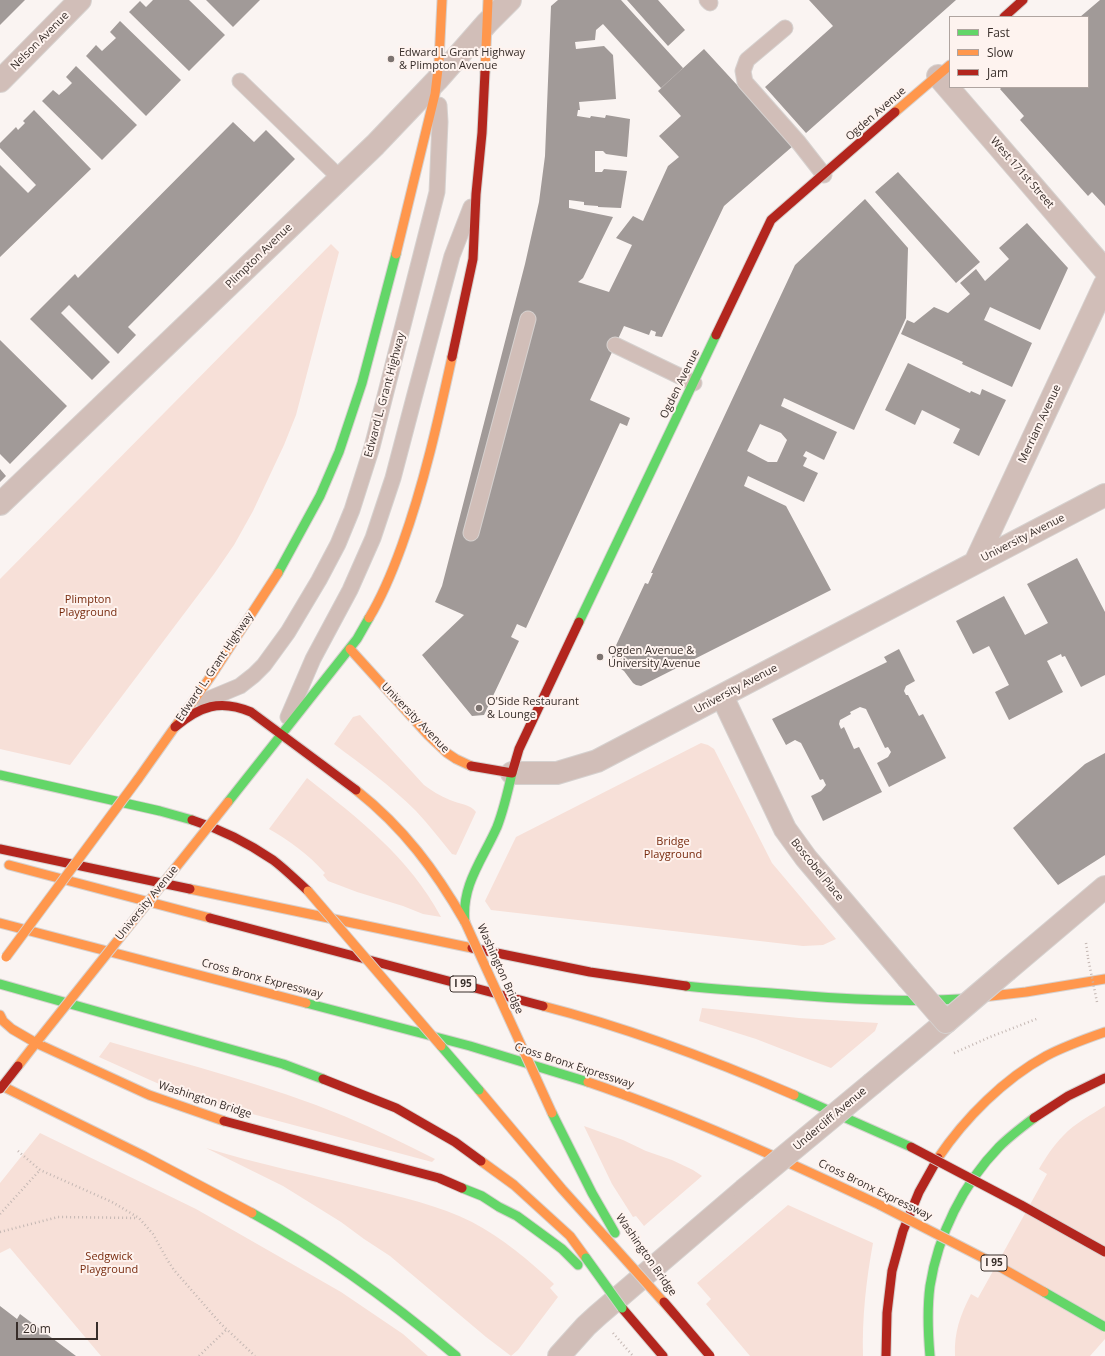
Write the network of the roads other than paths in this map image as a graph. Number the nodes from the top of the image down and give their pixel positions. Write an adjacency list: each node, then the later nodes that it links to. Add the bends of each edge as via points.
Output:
1 (80, 0): 11 (street, Nelson Avenue)
2 (442, 0): 10 (main road, Edward L. Grant Highway)
3 (488, 0): 7 (main road)
4 (510, 0): 7 (street, Plimpton Avenue)
5 (1023, 0): 6 (main road)
6 (1005, 16)
7 (487, 23): 10 (street, Plimpton Avenue); 16 (main road, via 482,133)
8 (785, 28): 14 (lane, via 747,60 743,71 745,82)
9 (944, 70): 14 (main road, Ogden Avenue)
10 (437, 80): 15 (street, Plimpton Avenue); 28 (main road, Edward L. Grant Highway, via 386,293 354,406 331,471 279,570); 28 (lane, Edward L. Grant Highway, via 440,122 437,192 372,448 352,510 338,544 315,586 288,632 264,665 240,686 199,704)
11 (0, 81)
12 (240, 81): 15 (lane)
13 (958, 88): 17 (street, West 171st Street)
14 (824, 175): 21 (main road, Ogden Avenue, via 771,220)
15 (340, 178): 23 (street, Plimpton Avenue)
16 (476, 194): 26 (main road, via 473,259 427,467 393,569 364,630); 29 (lane, via 452,256 395,470 373,538 350,590 313,659)
17 (1105, 270)
18 (1105, 284): 25 (street, Merriam Avenue)
19 (528, 319): 24 (lane)
20 (615, 345): 21 (lane)
21 (694, 383): 30 (main road, Ogden Avenue, via 528,728)
22 (1105, 496): 25 (street, University Avenue)
23 (0, 504)
24 (471, 533)
25 (975, 563): 27 (street, University Avenue)
26 (350, 649): 29 (main road, University Avenue); 30 (main road, University Avenue, via 447,753 473,767)
27 (722, 696): 30 (street, University Avenue, via 597,761 557,773); 41 (street, Boscobel Place, bridge, via 792,840)
28 (175, 727): 29 (main road, Washington Bridge, via 197,711 212,706 233,705 251,712); 37 (main road, bridge)
29 (282, 735): 35 (main road, Washington Bridge, via 363,796 392,822 436,875); 43 (main road, University Avenue, bridge)
30 (512, 773): 35 (main road, Ogden Avenue, via 498,824 466,892 463,908)
31 (0, 775): 49 (main road, bridge, via 160,811 211,826 274,861 308,891 566,1194)
32 (0, 848): 38 (main road, via 561,967 696,988 860,1000 913,1001 984,998)
33 (0, 862): 47 (main road, I 95, bridge, via 526,1001 661,1042 841,1115 911,1147)
34 (1105, 887): 41 (street, Undercliff Avenue, bridge)
35 (465, 922): 49 (main road, Washington Bridge, bridge, via 552,1113 592,1193 625,1249)
36 (0, 923): 50 (main road, Cross Bronx Expressway / I 95, bridge, via 470,1046 565,1074 645,1102 734,1138 880,1205 993,1263)
37 (3, 962)
38 (1105, 979)
39 (0, 984): 48 (main road, bridge, via 283,1064 396,1108 455,1142 514,1185 570,1236)
40 (0, 1015): 43 (main road, Washington Bridge, via 7,1025)
41 (946, 1022): 52 (street, Undercliff Avenue, bridge, via 598,1315)
42 (1105, 1032): 55 (main road, via 1052,1054 1008,1081 971,1114 933,1165 908,1215 900,1241 889,1287)
43 (38, 1041): 46 (main road, University Avenue, bridge); 48 (main road, Washington Bridge, bridge, via 144,1092 194,1112 439,1178 482,1196 517,1216 562,1249)
44 (1105, 1078): 56 (main road, via 1074,1092 1039,1114 1000,1147 975,1176 955,1210 934,1266 928,1305)
45 (0, 1084): 51 (main road, via 205,1187 291,1235 375,1290)
46 (0, 1089)
47 (1105, 1252)
48 (622, 1308): 53 (main road, Washington Bridge)
49 (676, 1316): 54 (main road, Washington Bridge, bridge)
50 (1105, 1327)
51 (456, 1356)
52 (559, 1356)
53 (663, 1356)
54 (710, 1356)
55 (886, 1356)
56 (930, 1356)

